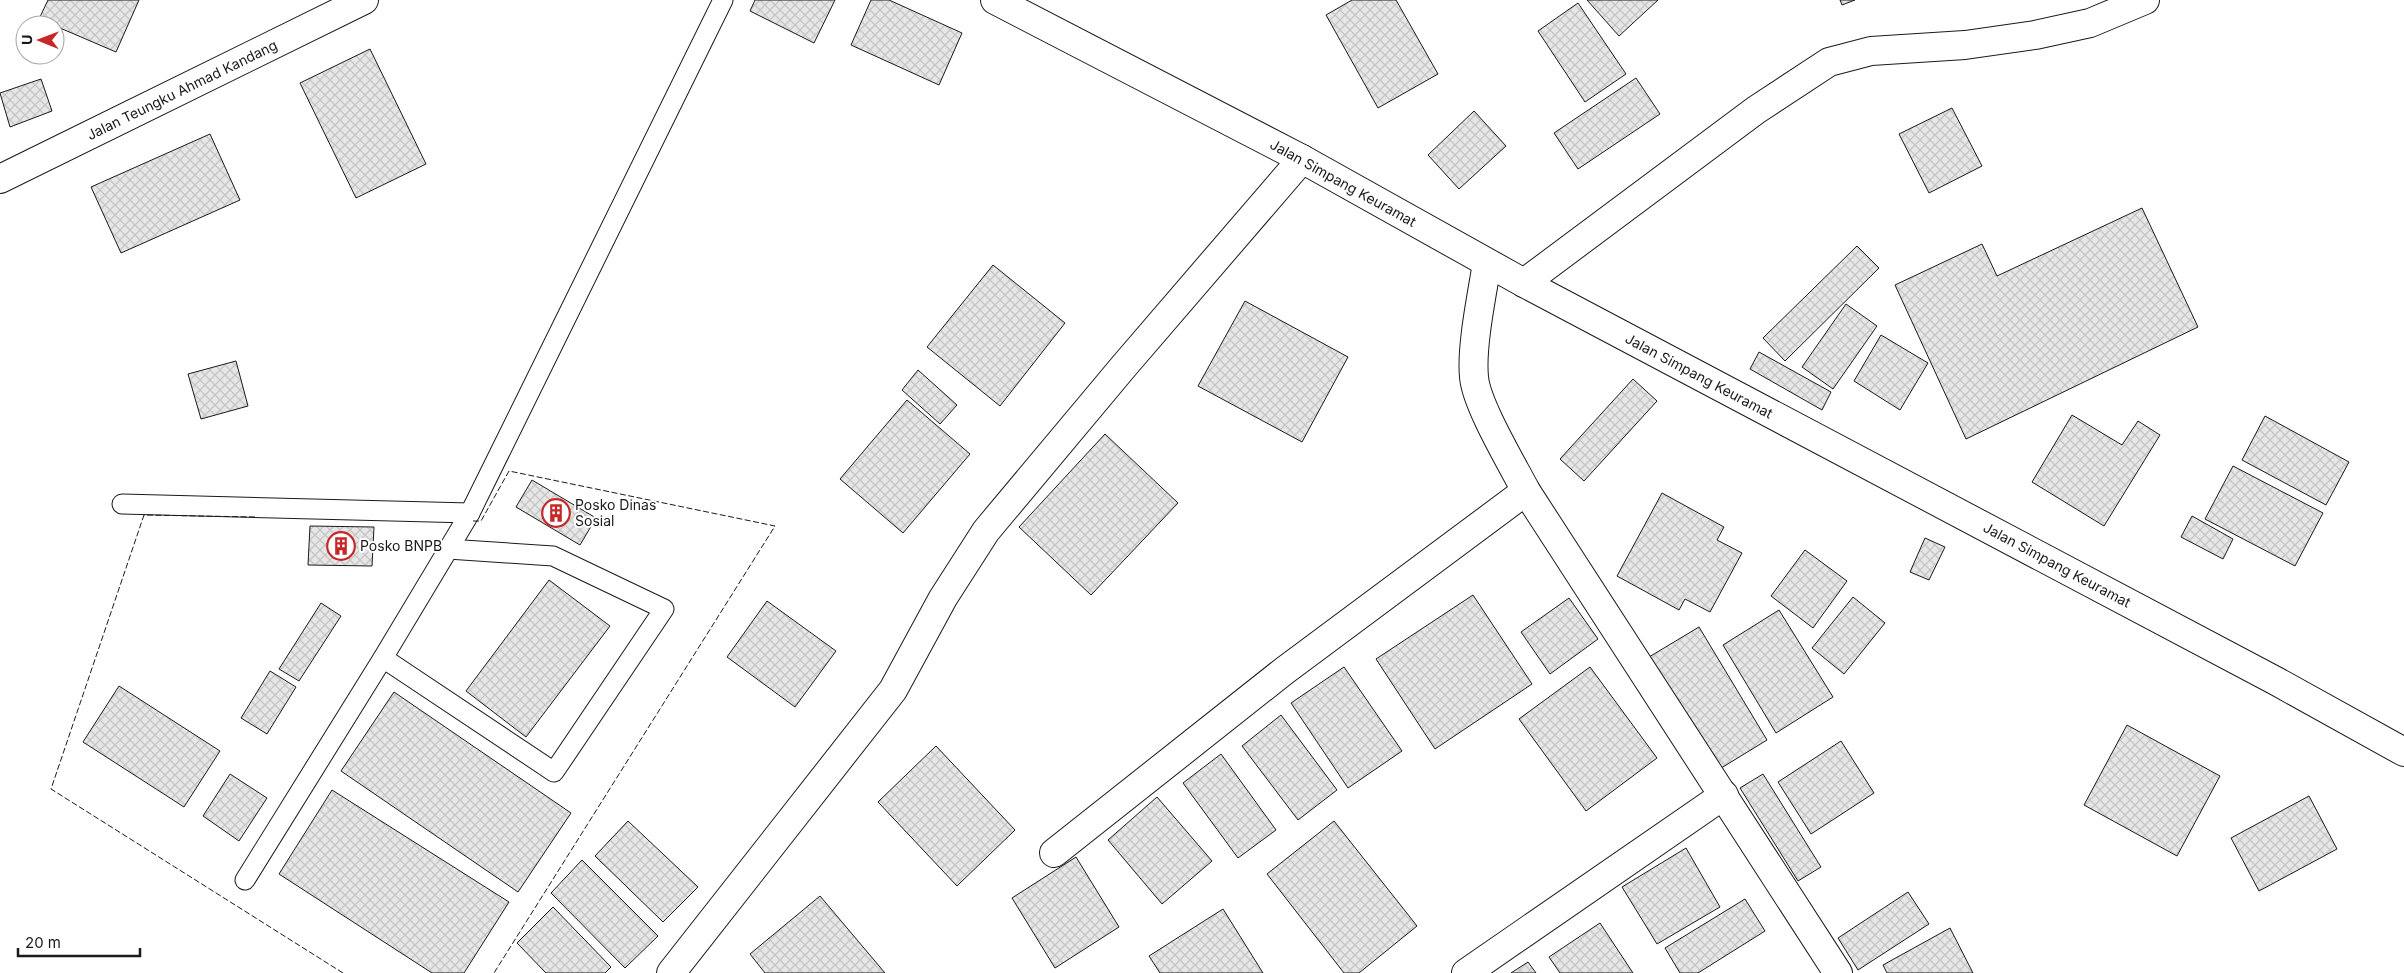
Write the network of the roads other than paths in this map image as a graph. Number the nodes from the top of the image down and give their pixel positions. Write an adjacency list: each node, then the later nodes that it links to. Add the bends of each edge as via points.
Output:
1 (364, 0): 6 (street, Jalan Teungku Ahmad Kandang)
2 (723, 0): 11 (lane)
3 (995, 0): 5 (street, Jalan Simpang Keuramat)
4 (2145, 0): 8 (street, via 2090,23 2035,35 1965,45 1871,50 1830,62 1756,110)
5 (1302, 158): 7 (street, Jalan Simpang Keuramat); 18 (street, via 986,531 943,598 893,690)
6 (0, 180)
7 (1487, 263): 8 (street, Jalan Simpang Keuramat); 9 (street, via 1474,377 1489,418)
8 (1524, 283): 14 (street, Jalan Simpang Keuramat, via 2250,667)
9 (1526, 491): 15 (street); 16 (street, via 1284,671)
10 (122, 504): 11 (lane)
11 (470, 513): 12 (lane)
12 (448, 549): 13 (lane); 13 (lane, via 553,556 664,609 554,772)
13 (383, 658): 17 (lane)
14 (2404, 752)
15 (1724, 795): 19 (street); 20 (street)
16 (1054, 853)
17 (246, 880)
18 (671, 973)
19 (1466, 973)
20 (1838, 973)

